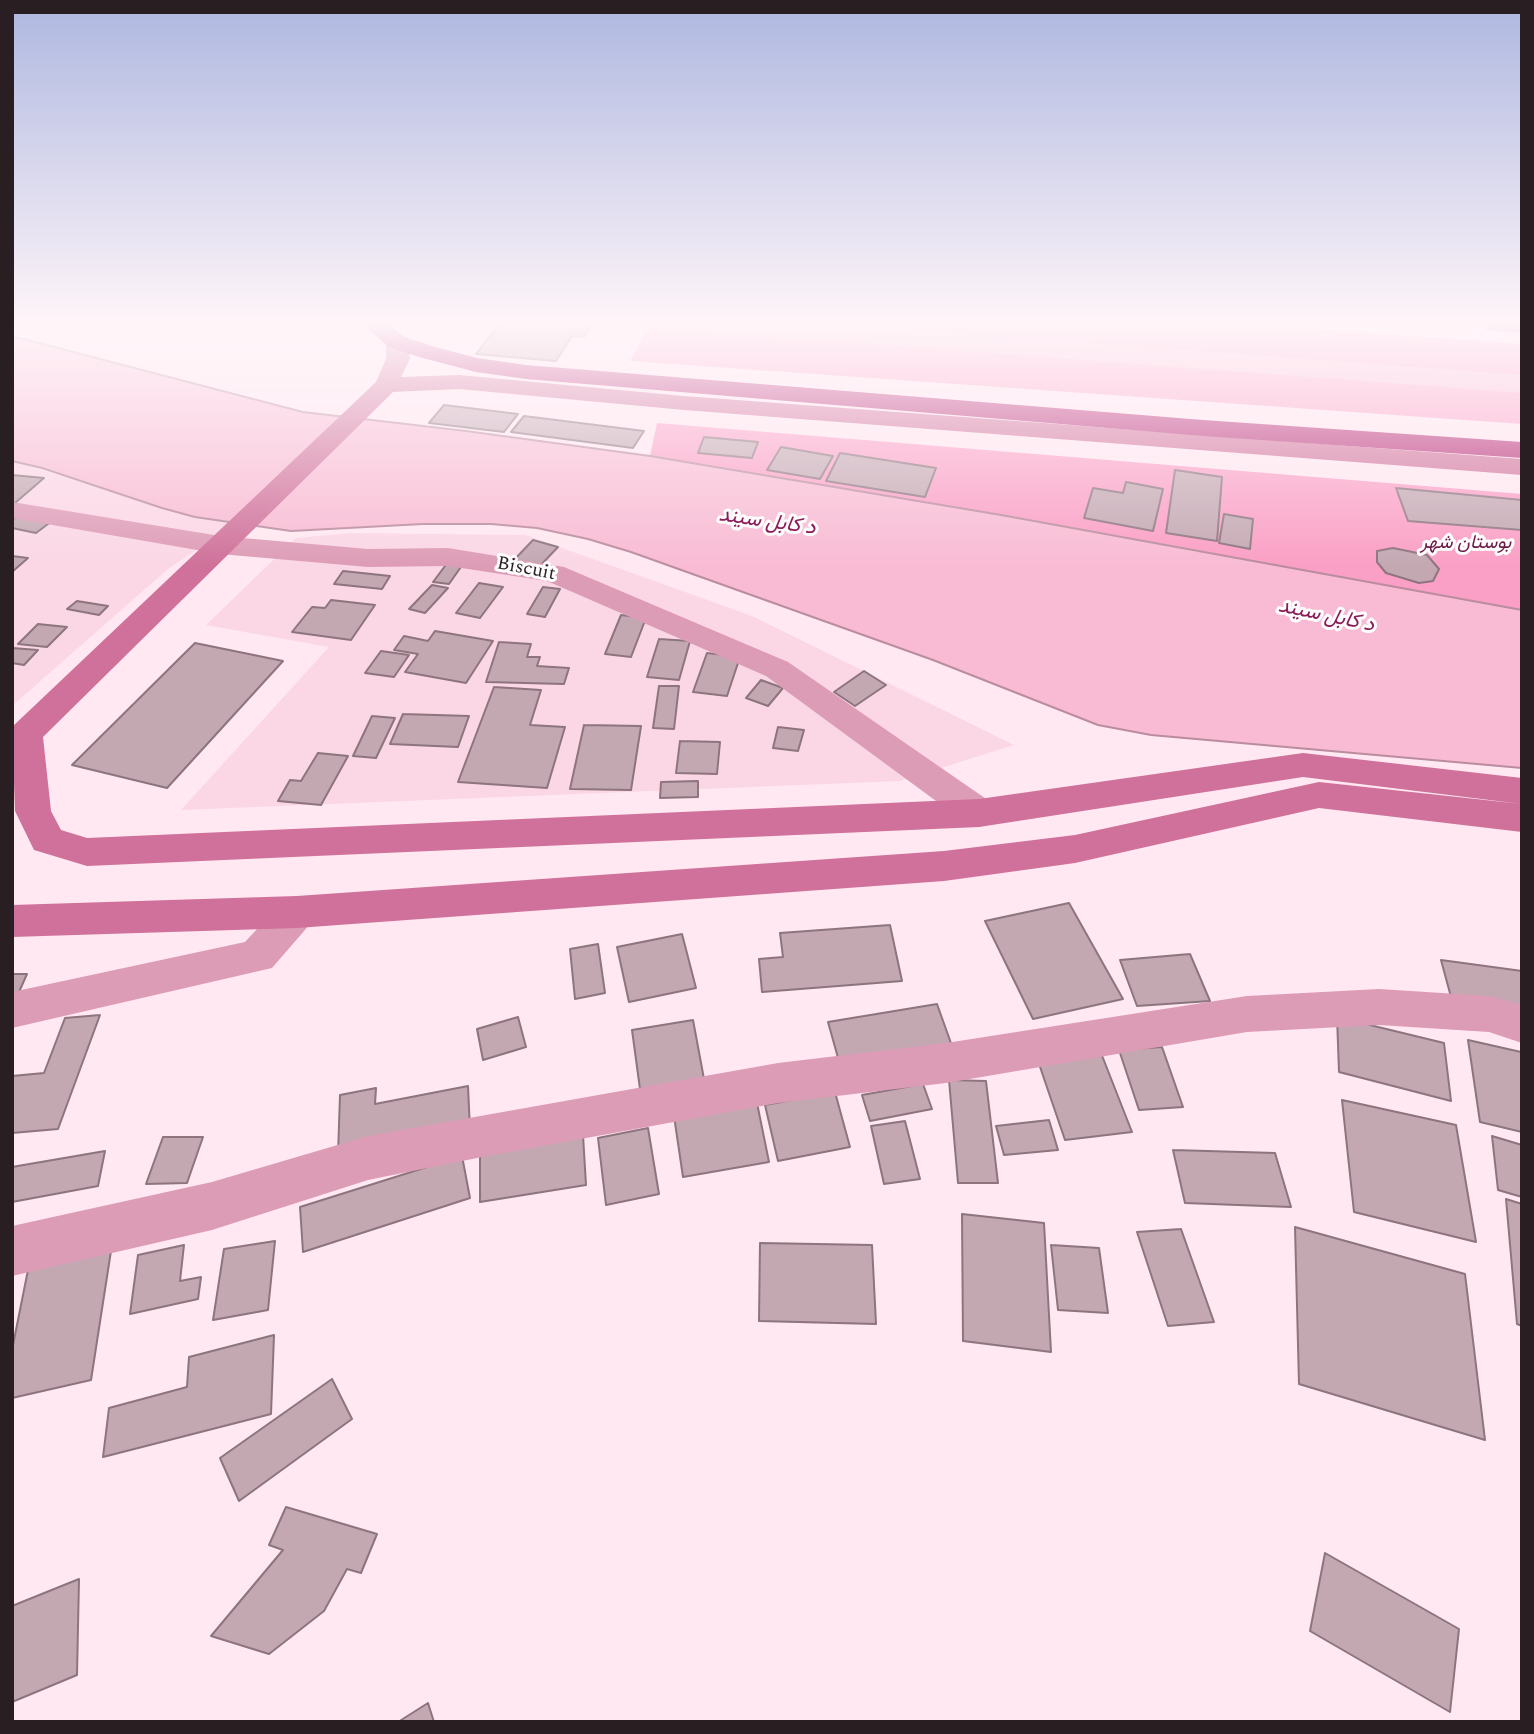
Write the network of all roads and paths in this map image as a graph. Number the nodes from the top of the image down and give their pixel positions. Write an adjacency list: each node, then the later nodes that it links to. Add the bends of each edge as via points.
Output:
1 (366, 405): 7 (main road)
2 (722, 405): 5 (main road)
3 (924, 405): 4 (highway)
4 (1522, 450)
5 (1522, 467)
6 (12, 510): 7 (street, Biscuit)
7 (229, 537): 8 (main road); 10 (street, Biscuit, via 368,558 448,557 554,573 777,669)
8 (19, 740): 10 (main road, via 33,811 47,840 87,852)
9 (1522, 791): 10 (main road, via 1303,765)
10 (979, 813)
11 (1522, 818): 12 (main road, via 1319,795 1075,849 944,866)
12 (297, 912): 13 (main road); 14 (street, via 257,956)
13 (12, 921)
14 (12, 1010)
15 (1522, 1024): 16 (street, via 1489,1014 1379,1007 1247,1014 946,1063 778,1083 368,1158 212,1206)
16 (12, 1251)

